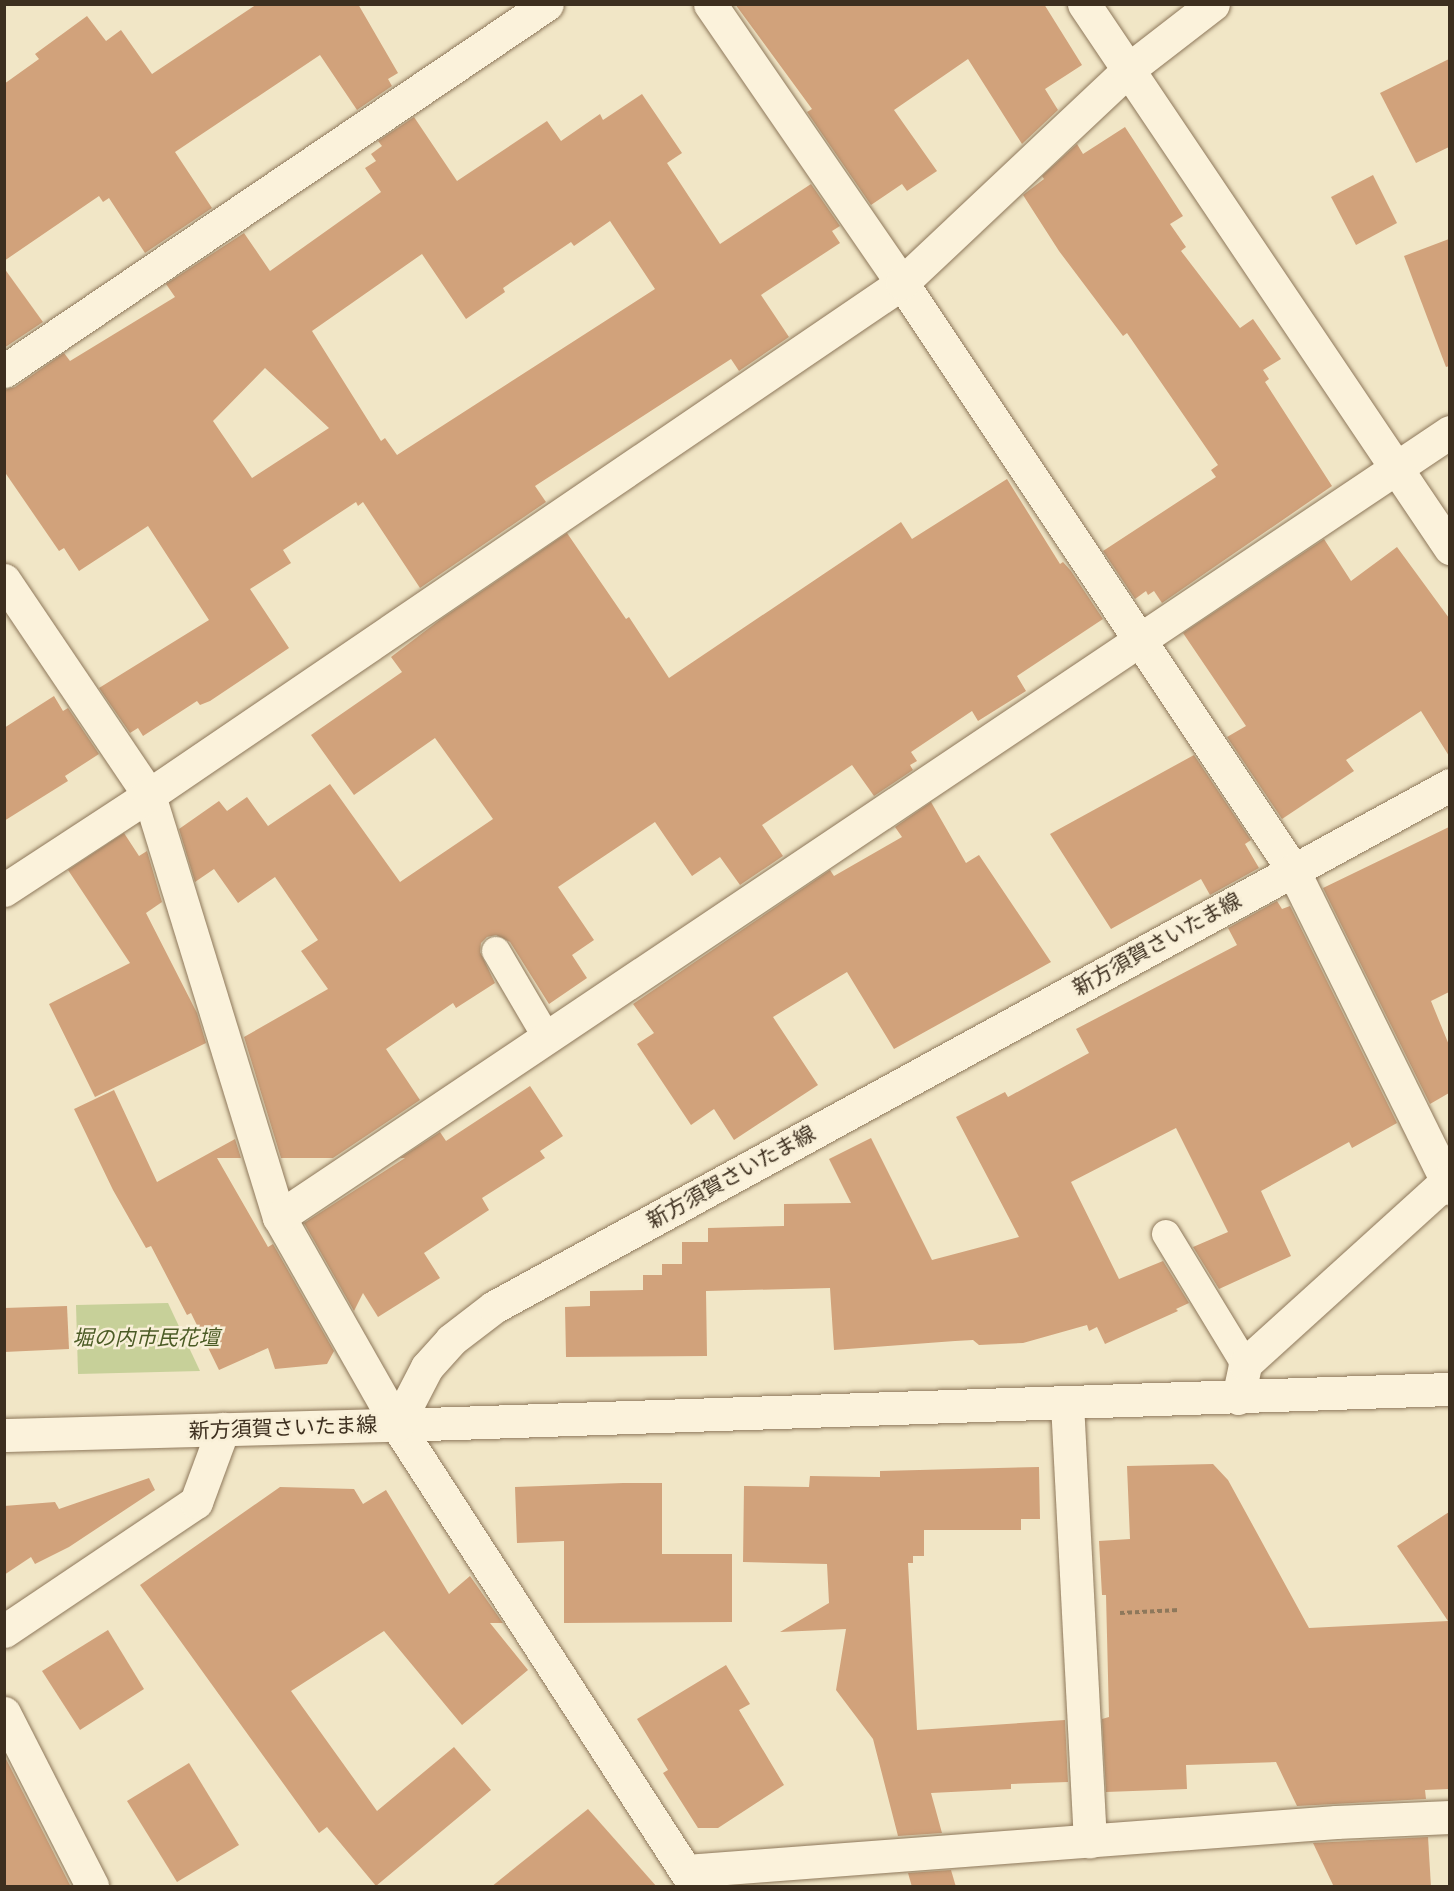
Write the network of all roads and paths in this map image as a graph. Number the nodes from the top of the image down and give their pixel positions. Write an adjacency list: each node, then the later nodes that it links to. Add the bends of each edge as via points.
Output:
1 (547, 4): 7 (street)
2 (710, 4): 6 (street)
3 (1084, 4): 5 (street)
4 (1214, 4): 5 (street)
5 (1129, 69): 6 (street); 9 (street)
6 (902, 284): 12 (street); 14 (street)
7 (4, 372)
8 (1449, 432): 9 (street)
9 (1396, 468): 10 (street); 12 (street)
10 (1449, 548)
11 (4, 580): 14 (street)
12 (1141, 639): 15 (street); 18 (street)
13 (1449, 785): 15 (street, 新方須賀さいたま線)
14 (149, 795): 16 (street); 20 (street)
15 (1293, 870): 19 (street); 26 (street, 新方須賀さいたま線, via 494,1307 451,1340 427,1367)
16 (4, 890)
17 (496, 951): 18 (lane)
18 (547, 1038): 20 (street)
19 (1448, 1185): 22 (street)
20 (279, 1217): 26 (street)
21 (1166, 1234): 22 (lane)
22 (1245, 1364): 24 (street)
23 (1449, 1389): 24 (street)
24 (1238, 1398): 25 (street)
25 (1067, 1403): 26 (street); 30 (street)
26 (397, 1425): 27 (street, 新方須賀さいたま線); 35 (street)
27 (223, 1429): 28 (street, 新方須賀さいたま線); 31 (street, via 196,1502)
28 (4, 1435)
29 (1179, 1610): 30 (path)
30 (1080, 1615): 34 (street)
31 (4, 1630)
32 (4, 1713): 36 (street)
33 (1449, 1817): 34 (street)
34 (1090, 1841): 35 (street)
35 (691, 1879)
36 (92, 1887)

